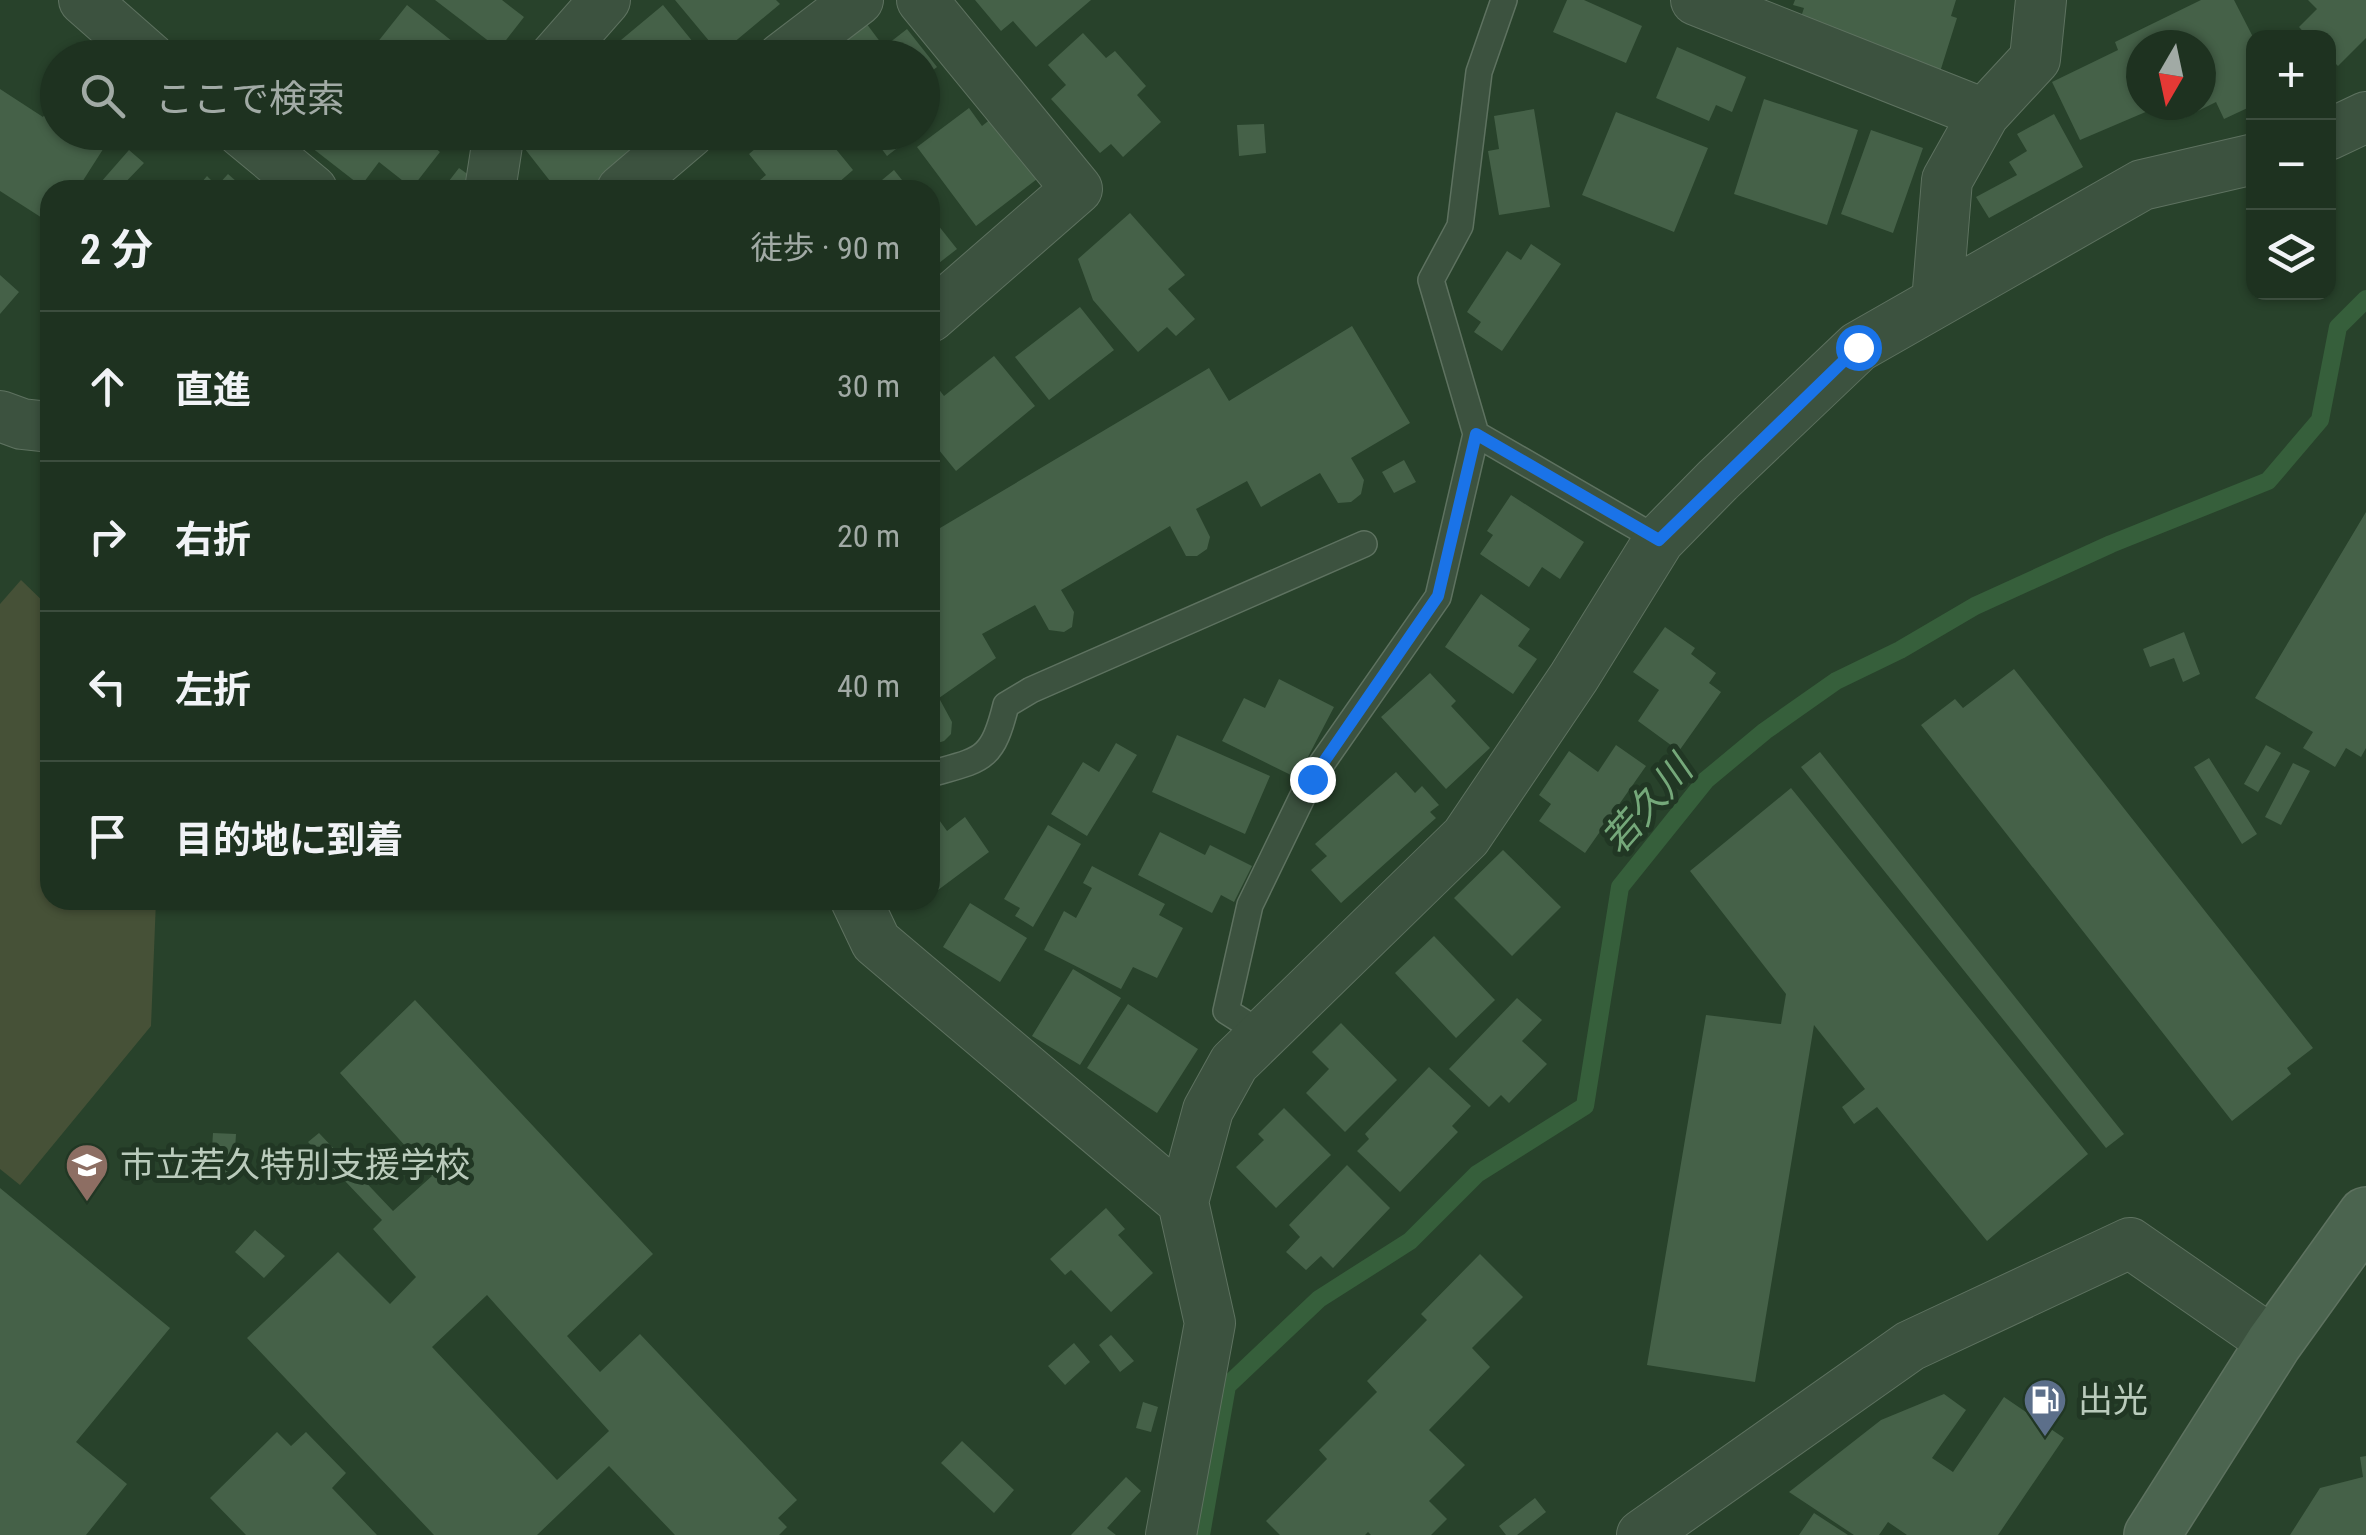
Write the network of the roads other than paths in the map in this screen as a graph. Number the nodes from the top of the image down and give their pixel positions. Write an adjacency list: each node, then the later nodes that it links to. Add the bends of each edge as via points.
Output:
1 (84, 0): 8 (street)
2 (605, 0): 9 (street)
3 (858, 0): 10 (street)
4 (922, 0): 22 (street, via 1077,189)
5 (1504, 0): 25 (lane, via 1479,72 1460,226 1431,280)
6 (1696, 0): 11 (street)
7 (2041, 0): 11 (street, via 2034,60)
8 (130, 40)
9 (570, 40)
10 (806, 40)
11 (1984, 114): 21 (street, via 1948,180)
12 (2366, 116): 13 (street)
13 (2336, 131)
14 (264, 150): 18 (street)
15 (496, 150): 19 (street)
16 (669, 150): 20 (street)
17 (2246, 161): 21 (street, via 2142,186)
18 (300, 180)
19 (492, 180)
20 (634, 180)
21 (1937, 302): 26 (street, via 1858,347)
22 (940, 308)
23 (0, 416): 24 (street)
24 (40, 426)
25 (1476, 434): 26 (lane); 30 (lane, via 1438,596 1312,779 1250,905 1226,1011)
26 (1659, 540): 30 (street, via 1466,837)
27 (1364, 544): 28 (lane, via 1031,690 1006,704 997,741 979,760)
28 (940, 771)
29 (861, 910): 31 (street, via 876,942)
30 (1264, 1035): 31 (street, via 1234,1063 1208,1110)
31 (1183, 1202): 34 (street, via 1210,1323)
32 (2366, 1216): 33 (main road)
33 (2274, 1344): 35 (street, via 2130,1244 1910,1346); 36 (main road)
34 (1171, 1535)
35 (1642, 1535)
36 (2152, 1535)

